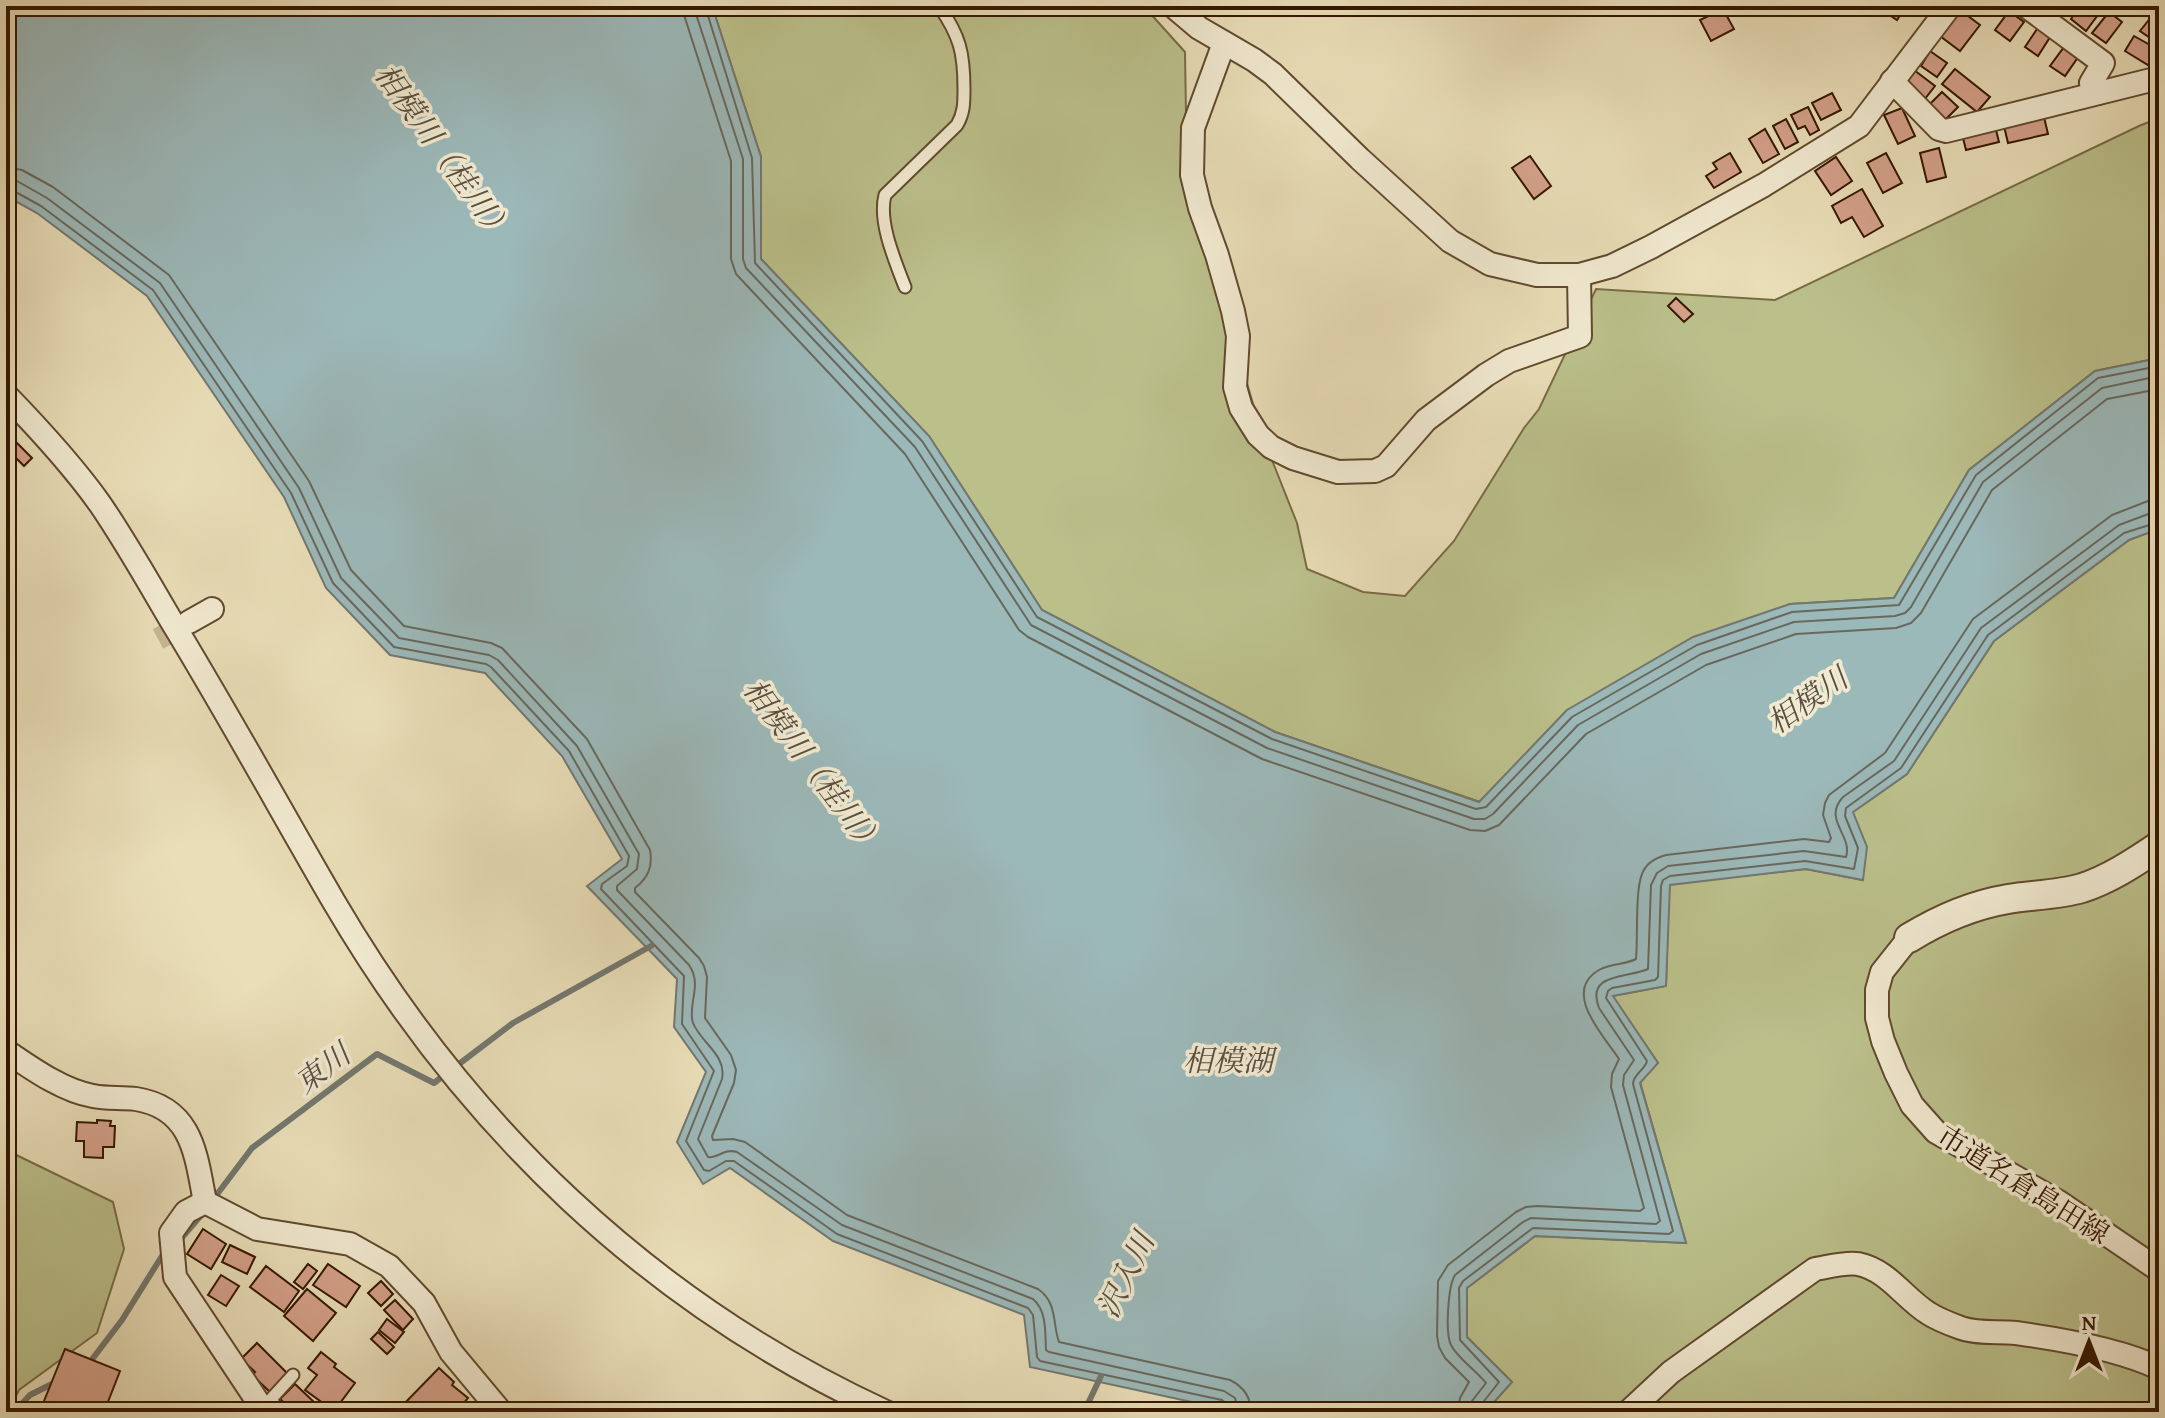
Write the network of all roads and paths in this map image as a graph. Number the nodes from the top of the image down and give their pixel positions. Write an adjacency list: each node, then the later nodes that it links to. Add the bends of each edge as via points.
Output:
1 (939, 6): 10 (lane, via 964,59 963,114 885,195 884,216)
2 (1173, 6): 5 (street)
3 (1950, 6): 7 (street)
4 (2026, 6): 8 (street, via 2103,63 2091,83)
5 (1224, 43): 9 (street, via 1273,74 1450,241 1490,264 1537,275); 9 (street, via 1193,128 1192,175 1233,311 1238,336 1235,387 1241,408 1271,447 1338,472 1386,466 1426,420 1486,375 1509,361 1580,336)
6 (2159, 78): 8 (street)
7 (1892, 81): 8 (street, via 1946,131); 9 (street, via 1859,126 1788,171 1651,247)
8 (2098, 93)
9 (1579, 275)
10 (905, 287)
11 (6, 395): 24 (street, via 100,504 375,967 422,1035 496,1125 595,1224 674,1288 765,1348)
12 (212, 609): 13 (street)
13 (189, 622)
14 (2159, 846): 15 (street, 市道名倉島田線, via 2082,888 1969,908)
15 (1909, 938): 18 (street, 市道名倉島田線, via 1882,972 1877,1018 1912,1105 1936,1132 2059,1202)
16 (6, 1051): 17 (street, via 48,1079 91,1096 137,1099 162,1107 179,1121 195,1147)
17 (205, 1202): 21 (street, via 186,1212 171,1233 175,1277); 23 (street, via 257,1229 350,1244 389,1266 424,1303 451,1352)
18 (2159, 1270)
19 (2159, 1368): 25 (street, via 2093,1347 1966,1330 1927,1313 1894,1283 1857,1264 1815,1269 1671,1372)
20 (293, 1375): 22 (lane, via 272,1398)
21 (261, 1412)
22 (276, 1412)
23 (501, 1412)
24 (886, 1412)
25 (1628, 1412)

